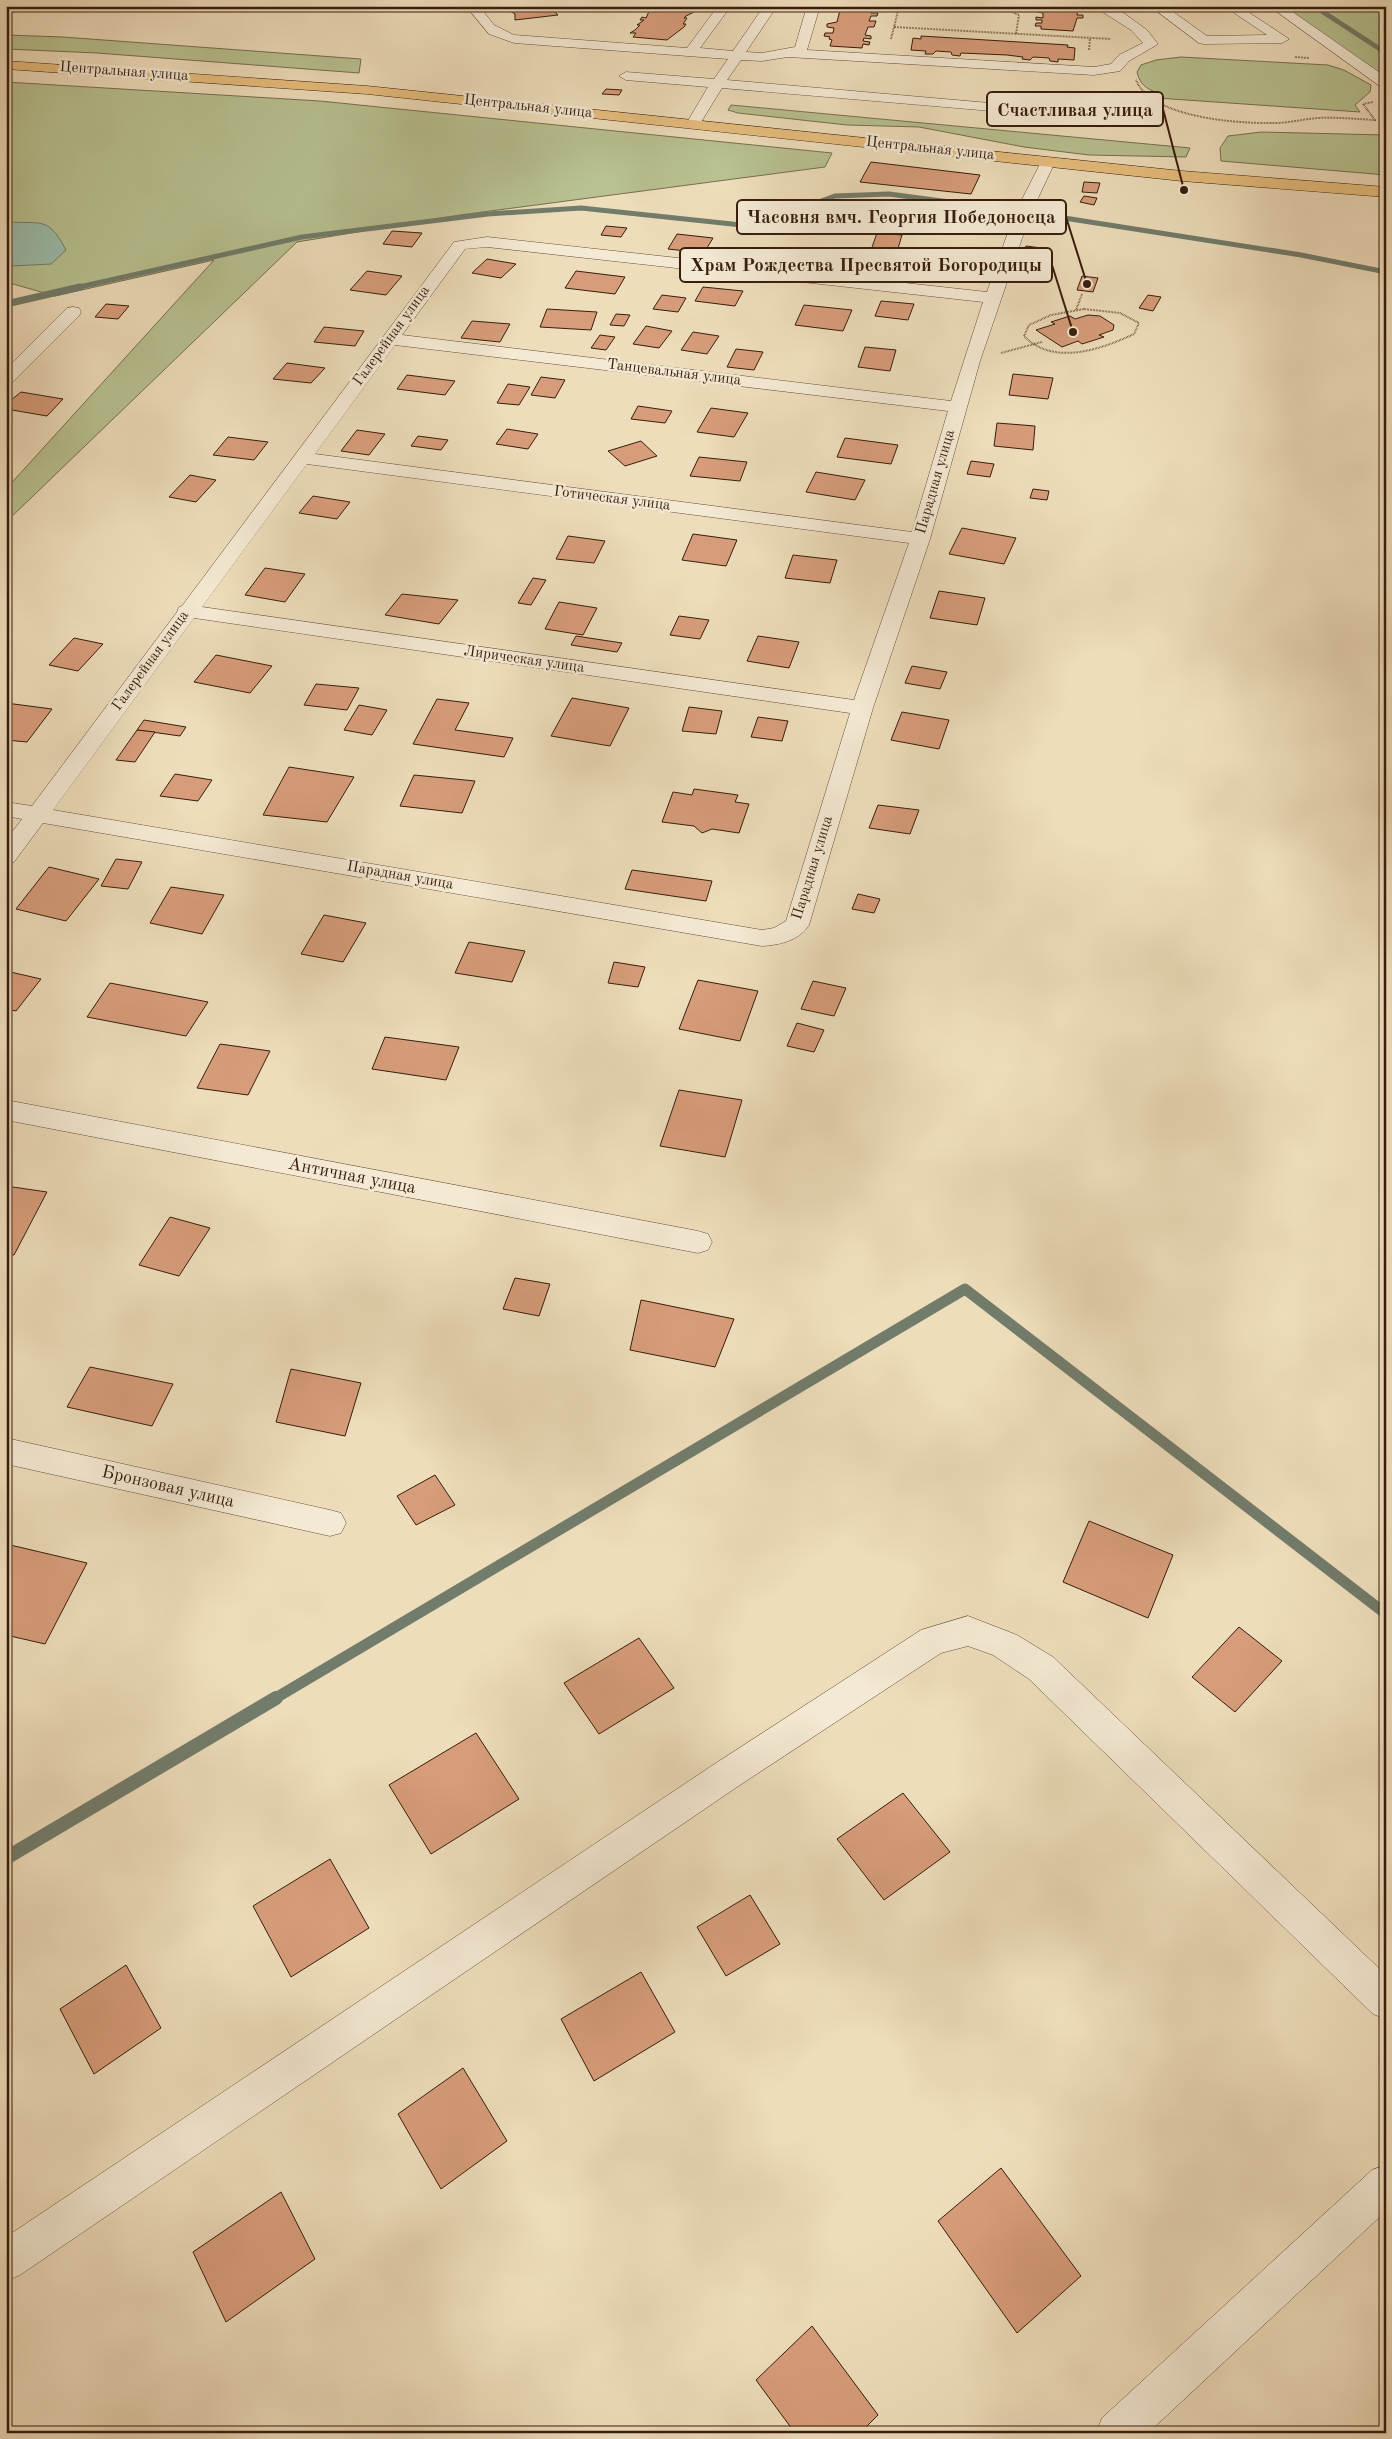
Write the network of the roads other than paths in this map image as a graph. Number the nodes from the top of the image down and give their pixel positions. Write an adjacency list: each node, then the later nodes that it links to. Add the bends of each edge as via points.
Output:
1 (472, 6): 11 (street, via 488,30 501,36)
2 (725, 6): 11 (street)
3 (771, 6): 13 (street)
4 (814, 6): 12 (street, via 801,49)
5 (1098, 6): 12 (street, via 1131,24 1151,44 1124,58 1116,68 1104,71)
6 (1156, 6): 9 (street, via 1204,40)
7 (1230, 6): 9 (street)
8 (1275, 6): 10 (street)
9 (1279, 39): 10 (street)
10 (1320, 39): 17 (street)
11 (690, 53): 13 (street)
12 (788, 53): 13 (street)
13 (736, 56): 16 (street)
14 (6, 65): 19 (main road, Центральная улица, via 367,90)
15 (626, 76): 16 (street)
16 (717, 84): 18 (street); 19 (street)
17 (1386, 84)
18 (1133, 119)
19 (693, 124): 20 (main road, Центральная улица)
20 (1048, 162): 21 (main road, Центральная улица); 22 (street, Парадная улица, via 1022,215)
21 (1386, 192)
22 (992, 298): 24 (street, Галерейная улица, via 475,242 456,248); 26 (street, Парадная улица)
23 (73, 312): 25 (street)
24 (390, 339): 26 (street, Танцевальная улица); 27 (street, Галерейная улица)
25 (6, 378)
26 (957, 407): 28 (street, Парадная улица)
27 (304, 458): 28 (street, Готическая улица); 29 (street, Галерейная улица)
28 (920, 539): 30 (street, Парадная улица)
29 (186, 612): 30 (street, Лирическая улица); 32 (street, Галерейная улица)
30 (862, 708): 32 (street, Парадная улица, via 797,925 772,938)
31 (6, 809): 32 (street, Парадная улица)
32 (38, 814): 33 (street, Галерейная улица)
33 (6, 857)
34 (6, 1110): 35 (street, Античная улица)
35 (698, 1242)
36 (6, 1450): 37 (street, Бронзовая улица)
37 (330, 1522)
38 (1386, 2001): 40 (street, via 1041,1668 1005,1645 968,1631 933,1640 725,1776)
39 (1386, 2184): 41 (street)
40 (6, 2261)
41 (1116, 2433)

